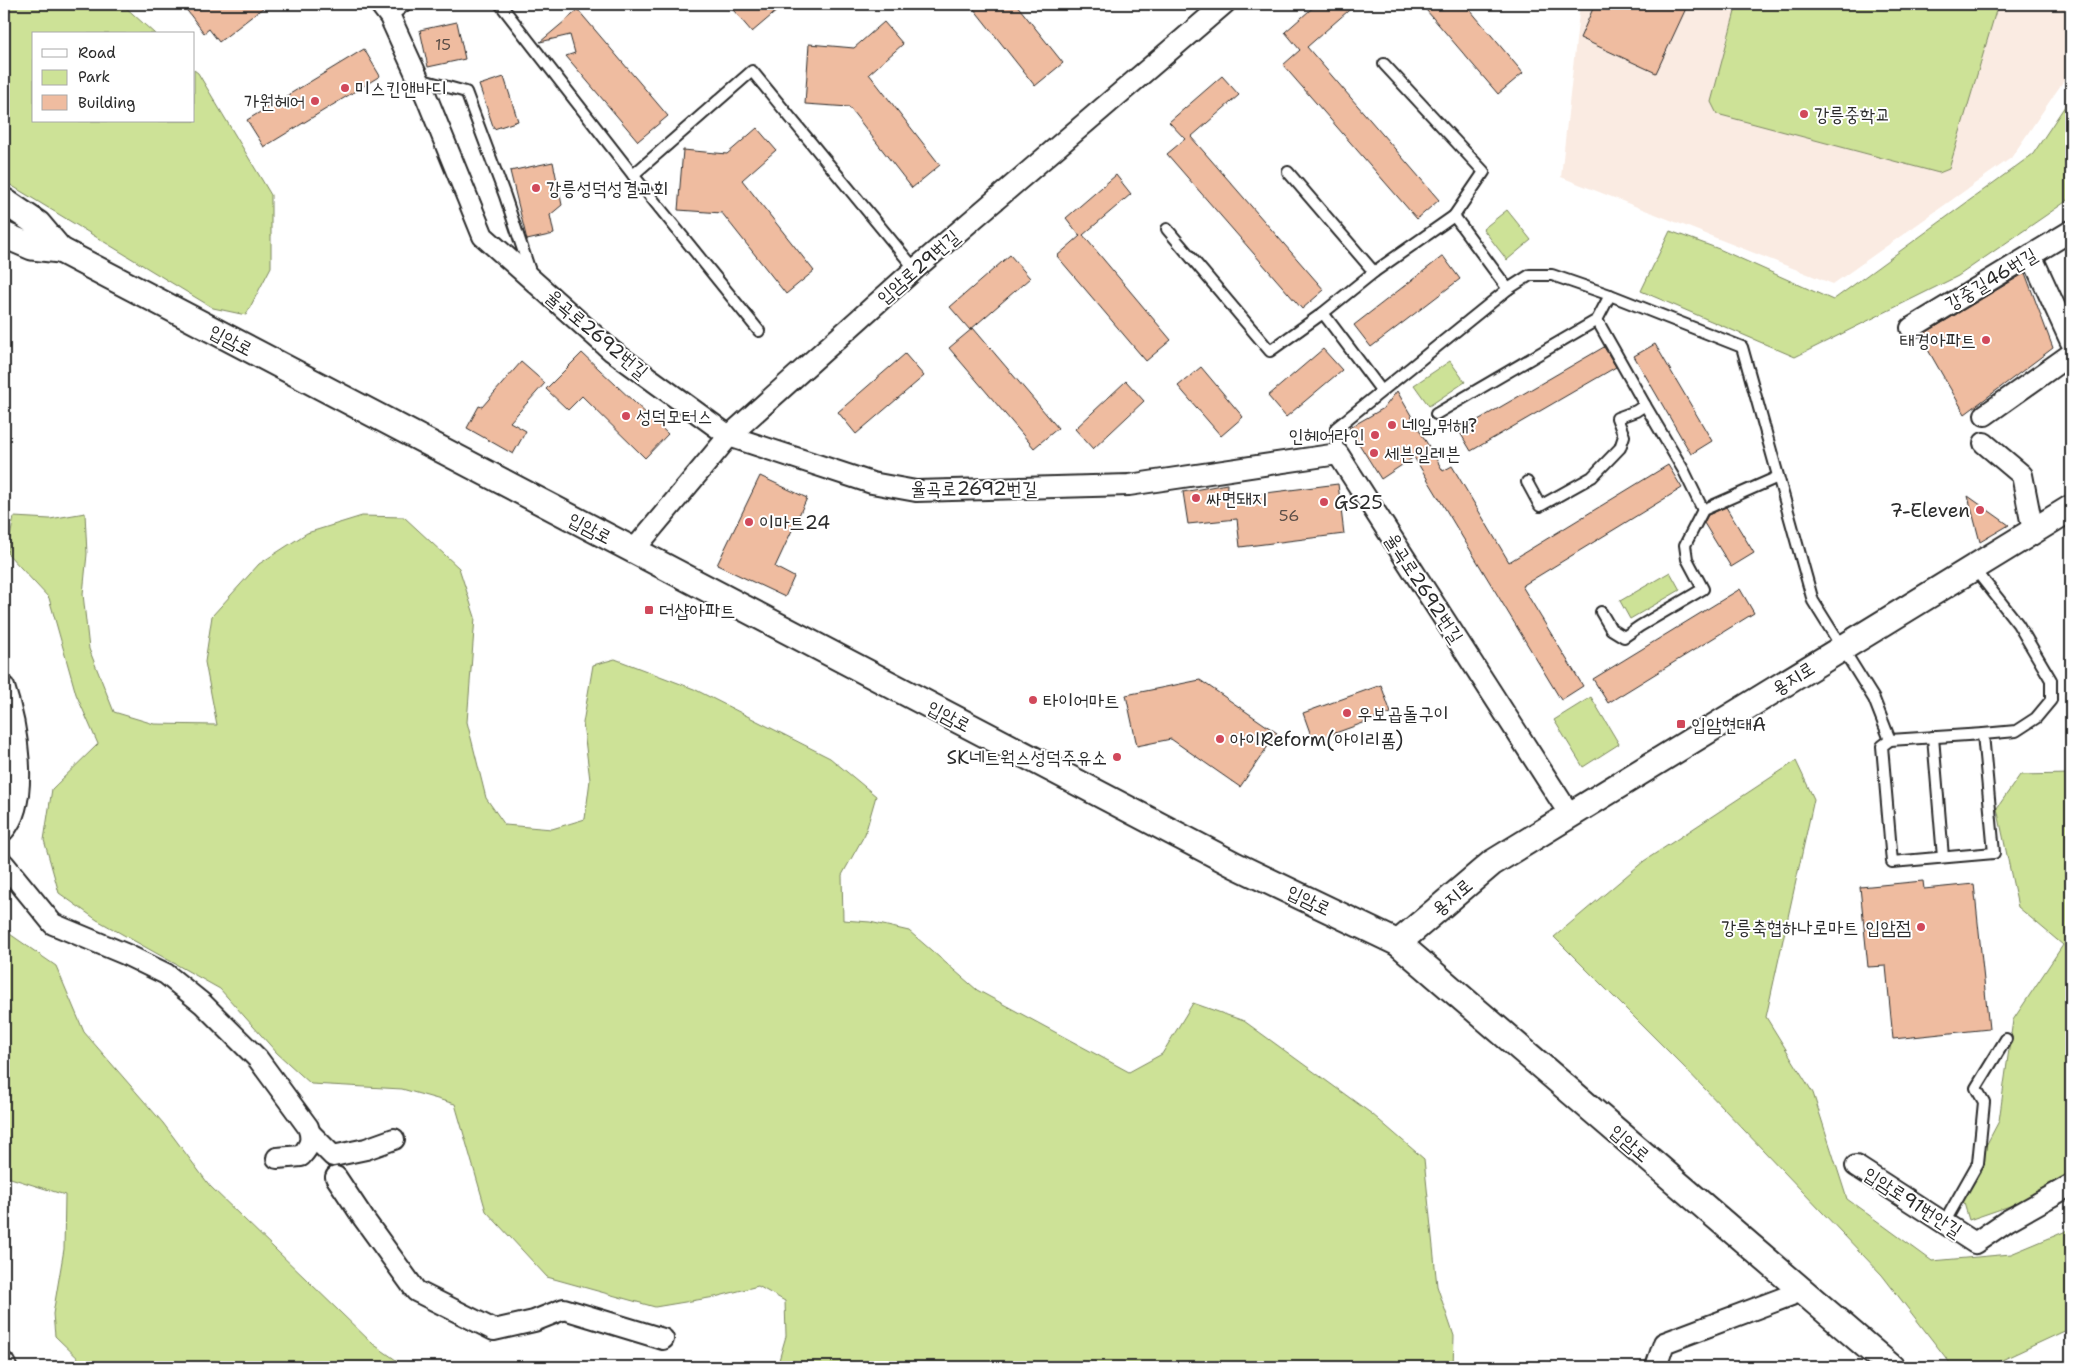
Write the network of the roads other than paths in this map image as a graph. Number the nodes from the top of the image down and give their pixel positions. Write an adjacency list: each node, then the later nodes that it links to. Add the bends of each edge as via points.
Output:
1 (407, 4): 4 (lane)
2 (500, 4): 8 (lane)
3 (1224, 4): 16 (street, 입암로29번길)
4 (385, 10): 6 (street, 율곡로2692번길)
5 (1384, 64): 10 (lane, via 1484,172)
6 (419, 79): 18 (street, 율곡로2692번길, via 483,236); 18 (lane, via 466,92)
7 (1288, 172): 17 (lane)
8 (634, 176): 16 (lane, via 752,71); 24 (lane)
9 (4, 201): 14 (street, via 38,224)
10 (1454, 216): 17 (lane); 19 (lane)
11 (1167, 228): 21 (lane, via 1270,350)
12 (2071, 231): 15 (street, 강중길46번길)
13 (4, 235): 14 (street, via 32,247)
14 (60, 250): 39 (street, 입암로)
15 (2031, 255): 23 (street, 강중길46번길); 25 (street)
16 (915, 268): 31 (street, 입암로29번길)
17 (1374, 272): 21 (lane)
18 (534, 281): 31 (street, 율곡로2692번길, via 612,351)
19 (1508, 289): 20 (lane, via 1530,275 1552,275); 27 (lane)
20 (1610, 296): 22 (lane); 34 (lane, via 1742,347)
21 (1323, 313): 27 (lane)
22 (1597, 320): 28 (lane); 29 (lane)
23 (1911, 328)
24 (759, 330)
25 (2071, 342)
26 (2071, 354): 30 (street)
27 (1381, 390): 33 (lane, via 1336,428)
28 (1645, 405): 35 (lane, via 1618,418 1624,436 1620,448 1592,477 1540,506); 37 (lane)
29 (1436, 414)
30 (1985, 415)
31 (729, 436): 33 (street, 율곡로2692번길, via 872,483 916,491 1129,484); 39 (street, 입암로29번길)
32 (1984, 443): 38 (street, via 2022,475)
33 (1338, 454): 47 (street, 율곡로2692번길)
34 (1778, 478): 37 (lane); 42 (lane, via 1813,601)
35 (1527, 482)
36 (2071, 508): 38 (street, 용지로)
37 (1703, 510): 41 (lane, via 1685,545 1687,559 1703,588 1624,637 1610,629)
38 (2033, 531): 40 (street, 용지로)
39 (633, 551): 51 (street, 입암로, via 1235,864)
40 (1974, 567): 42 (street, 용지로); 44 (lane, via 2018,624 2052,680 2051,700 2036,718 2016,731)
41 (1601, 612)
42 (1842, 648): 46 (lane, via 1874,699); 47 (street, 용지로)
43 (4, 687): 48 (street, via 16,728 19,792 10,823)
44 (1983, 734): 45 (lane); 49 (lane, via 1994,853)
45 (1933, 737): 46 (lane); 49 (lane)
46 (1890, 740): 49 (lane, via 1882,746 1892,862)
47 (1570, 815): 51 (street, 용지로, via 1492,863)
48 (4, 830)
49 (1943, 858)
50 (4, 864): 53 (street, via 53,924 166,974 203,1004 258,1059)
51 (1398, 943): 60 (street, 입암로)
52 (2006, 1039): 59 (lane, via 1976,1088 1984,1102 1978,1163)
53 (312, 1135): 55 (street); 56 (street, via 310,1146 301,1156)
54 (394, 1139): 55 (street)
55 (333, 1156): 61 (street, via 334,1181 416,1291 494,1330 534,1321 564,1309)
56 (277, 1158)
57 (1856, 1166): 59 (street, 입암로91번안길)
58 (2071, 1184): 59 (street, 입암로91번안길, via 2007,1220 1975,1243)
59 (1944, 1223)
60 (1802, 1291): 64 (street, via 1664,1343); 65 (street, 입암로)
61 (663, 1339)
62 (4, 1363): 63 (street)
63 (6, 1367)
64 (1656, 1367)
65 (1891, 1367)

